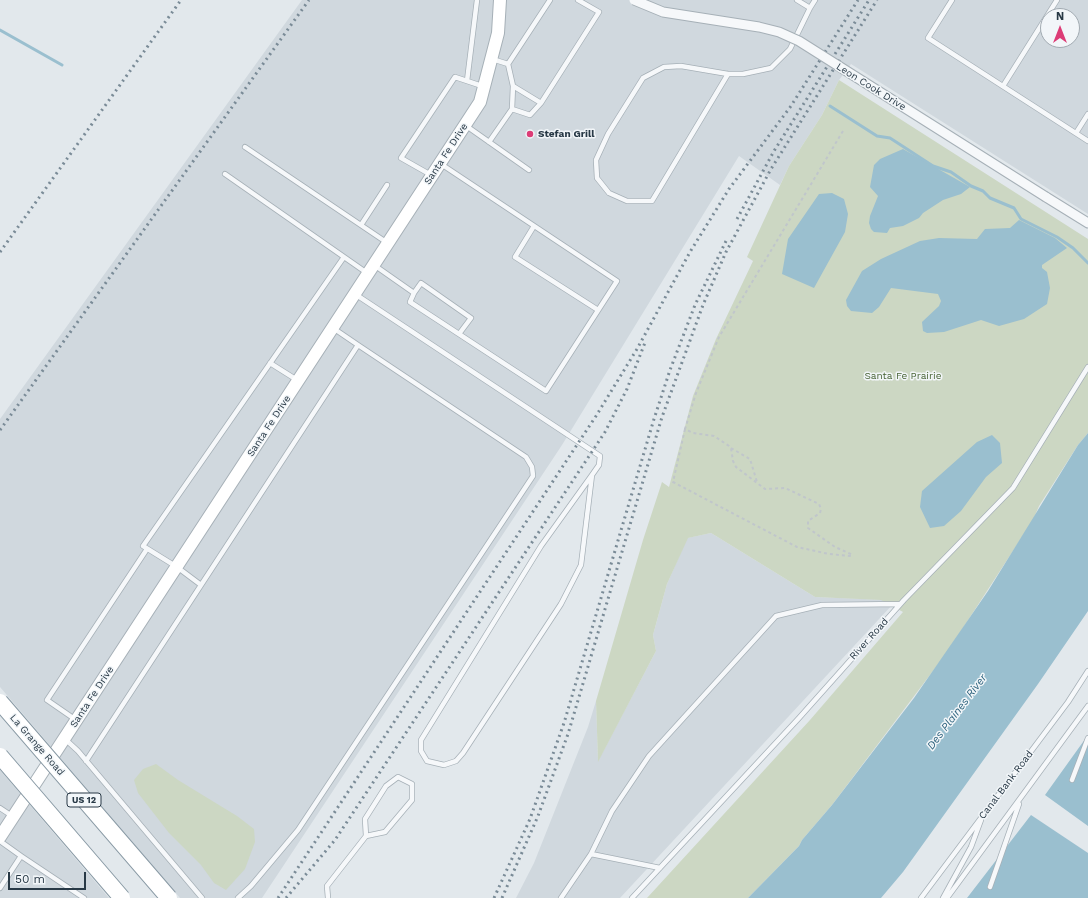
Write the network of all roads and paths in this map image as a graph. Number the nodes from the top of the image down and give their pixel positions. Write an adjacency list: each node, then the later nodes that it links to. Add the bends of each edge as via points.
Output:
1 (477, 0): 14 (lane)
2 (500, 0): 11 (street, Santa Fe Drive, via 498,33)
3 (550, 0): 12 (lane)
4 (578, 0): 18 (lane, via 599,12)
5 (634, 0): 32 (street, Leon Cook Drive, bridge, via 663,12 780,32)
6 (797, 0): 10 (lane)
7 (815, 0): 10 (lane)
8 (952, 0): 16 (lane, via 928,38)
9 (1057, 0): 16 (lane)
10 (810, 8): 13 (lane, via 790,49 771,68 743,74)
11 (491, 59): 12 (lane); 17 (street, Santa Fe Drive)
12 (508, 64): 15 (lane)
13 (728, 74): 13 (lane, via 681,66 664,67 643,78 608,134 596,160 597,178 609,193 627,201 652,201)
14 (467, 81): 17 (lane); 30 (lane, via 456,77 401,158)
15 (513, 86): 18 (lane); 19 (lane)
16 (1003, 86): 23 (lane)
17 (484, 87): 21 (street, Santa Fe Drive, via 480,102)
18 (541, 103): 19 (lane, via 530,115)
19 (512, 109): 25 (lane)
20 (1088, 114): 23 (lane)
21 (465, 125): 25 (lane); 27 (street, Santa Fe Drive)
22 (843, 131): 47 (path, via 719,337 698,386)
23 (1076, 133): 24 (lane)
24 (1088, 141)
25 (489, 142): 28 (lane)
26 (245, 147): 33 (lane)
27 (440, 164): 30 (street, Santa Fe Drive); 34 (lane)
28 (529, 170)
29 (225, 174): 36 (lane)
30 (432, 175): 35 (street, Santa Fe Drive)
31 (387, 185): 33 (lane)
32 (1088, 223)
33 (361, 225): 35 (lane)
34 (534, 226): 40 (lane, via 617,281); 40 (lane, via 515,257)
35 (388, 244): 37 (street, Santa Fe Drive)
36 (344, 257): 37 (lane); 44 (lane)
37 (371, 269): 38 (lane); 39 (street, Santa Fe Drive)
38 (414, 293): 42 (lane, via 410,302); 42 (lane, via 421,283 471,318)
39 (355, 294): 41 (street, Santa Fe Drive); 49 (lane, via 594,450 600,456 599,465)
40 (598, 310): 42 (lane, via 546,391)
41 (332, 328): 43 (lane); 46 (street, Santa Fe Drive)
42 (459, 334)
43 (358, 345): 53 (lane); 80 (lane, via 526,457 532,467 533,476 298,830)
44 (270, 363): 46 (lane); 51 (lane, via 143,546)
45 (1088, 367): 54 (lane, River Road, via 1012,488)
46 (298, 381): 52 (street, Santa Fe Drive)
47 (685, 429): 48 (path, via 692,433 714,436); 50 (path, via 673,482 797,547 829,554 853,555 808,528 808,521 820,513 819,504 785,488 767,490)
48 (731, 448): 50 (path, via 736,467); 50 (path, via 750,459)
49 (592, 475): 49 (lane, via 541,546 421,740 421,751 427,761 444,765 456,761 463,753 562,604 581,565)
50 (757, 482)
51 (147, 549): 52 (lane); 58 (lane, via 47,700)
52 (177, 567): 53 (lane); 58 (street, Santa Fe Drive)
53 (201, 585): 62 (lane)
54 (900, 604): 71 (lane, via 822,605 776,616 649,756 612,811); 73 (lane, River Road)
55 (1088, 670): 66 (lane, Canal Bank Road, via 1068,702)
56 (0, 702): 78 (highway, La Grange Road / US 12, bridge)
57 (1088, 706): 64 (lane)
58 (77, 721): 60 (street, Santa Fe Drive)
59 (1088, 738): 63 (lane)
60 (65, 739): 62 (lane); 67 (street, Santa Fe Drive)
61 (0, 756): 77 (highway, bridge)
62 (86, 761): 79 (lane)
63 (1072, 780)
64 (1021, 798): 74 (lane); 86 (lane)
65 (0, 808): 67 (lane)
66 (983, 815): 84 (lane, Canal Bank Road); 85 (lane, via 971,847)
67 (14, 817): 69 (street, Santa Fe Drive)
68 (366, 836): 68 (lane, via 385,832 412,800 412,784 398,777 386,786 365,819); 81 (lane, via 327,886)
69 (0, 837)
70 (0, 841): 72 (lane)
71 (591, 854): 73 (lane); 82 (lane)
72 (22, 856): 75 (lane); 76 (lane)
73 (660, 868): 83 (lane, River Road)
74 (990, 887)
75 (0, 888)
76 (84, 898)
77 (122, 898)
78 (169, 898)
79 (202, 898)
80 (238, 898)
81 (328, 898)
82 (561, 898)
83 (632, 898)
84 (921, 898)
85 (943, 898)
86 (947, 898)

